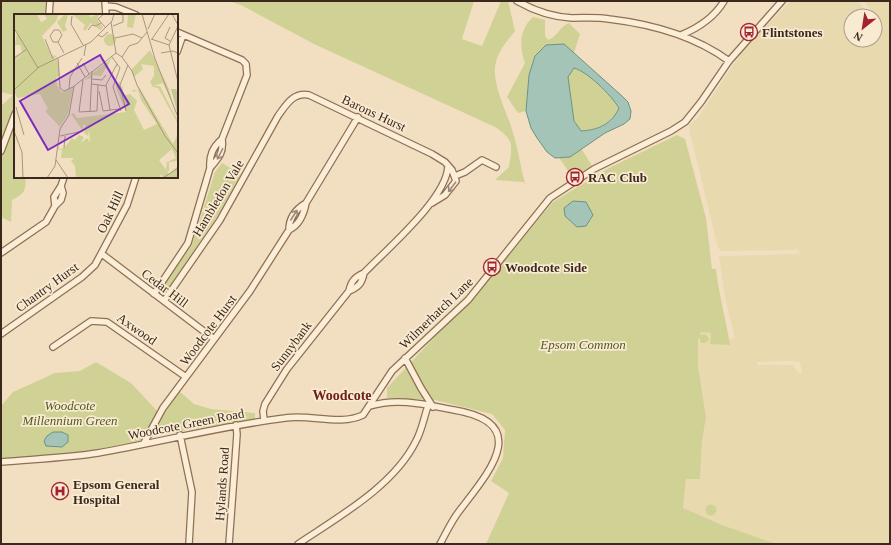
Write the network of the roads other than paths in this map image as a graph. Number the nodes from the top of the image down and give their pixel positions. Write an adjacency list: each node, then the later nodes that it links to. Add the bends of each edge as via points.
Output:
1 (50, 1): 6 (street)
2 (517, 1): 11 (street, via 552,15 611,19)
3 (724, 1): 11 (street, via 714,15)
4 (782, 1): 13 (street, Wilmerhatch Lane)
5 (106, 3): 7 (street); 8 (street)
6 (49, 14)
7 (106, 14)
8 (134, 14)
9 (178, 32): 10 (street)
10 (183, 35): 12 (street); 17 (street, via 246,64 247,75)
11 (681, 35): 13 (street, via 708,47)
12 (178, 49)
13 (729, 61): 33 (street, Wilmerhatch Lane, via 685,122 594,169 550,198 480,287)
14 (287, 103): 16 (street, Barons Hurst, via 297,96 309,95); 29 (street, Hambledon Vale, via 220,220)
15 (14, 117): 18 (street)
16 (358, 117): 19 (street, Barons Hurst, via 418,146); 31 (street, Woodcote Hurst, via 306,203 298,208 290,221 289,230 250,291)
17 (222, 139): 21 (street, via 212,152); 21 (street, one-way to 21, via 223,148 219,159)
18 (1, 151)
19 (448, 166): 22 (street); 25 (street, Sunnybank, via 447,179)
20 (496, 167): 22 (street, via 482,160)
21 (210, 168): 28 (street, via 188,243)
22 (455, 176): 25 (street, Sunnybank, one-way to 25, via 453,187)
23 (64, 178): 26 (street, via 54,197 55,206 50,217 41,227)
24 (136, 178): 27 (street, Oak Hill, via 127,205)
25 (432, 203): 37 (street, Sunnybank, via 364,273 358,288 349,291 287,369 265,404)
26 (1, 253)
27 (102, 254): 28 (street, Cedar Hill); 30 (street, Chantry Hurst, via 82,277)
28 (154, 294): 29 (street, Cedar Hill)
29 (164, 301): 31 (street, Cedar Hill)
30 (1, 334)
31 (214, 339): 34 (street, Woodcote Hurst)
32 (53, 347): 34 (street, Axwood, via 84,325 99,320 116,327)
33 (405, 358): 35 (street, Wilmerhatch Lane, via 392,371); 36 (street)
34 (186, 377): 40 (street, Woodcote Hurst, via 163,408)
35 (370, 406): 36 (street, via 382,402); 37 (street, Woodcote Green Road, via 363,415 349,419 288,417)
36 (431, 406): 44 (street, via 417,439 396,469 375,490); 45 (street, via 478,415 492,424 499,439 496,458 489,472 460,510)
37 (264, 420): 38 (street, Woodcote Green Road)
38 (236, 425): 39 (street, Woodcote Green Road); 43 (street, Hylands Road)
39 (180, 435): 40 (street, Woodcote Green Road); 42 (street, via 192,492)
40 (144, 443): 41 (street, Woodcote Green Road, via 83,455)
41 (1, 462)
42 (189, 544)
43 (229, 544)
44 (298, 544)
45 (440, 544)

